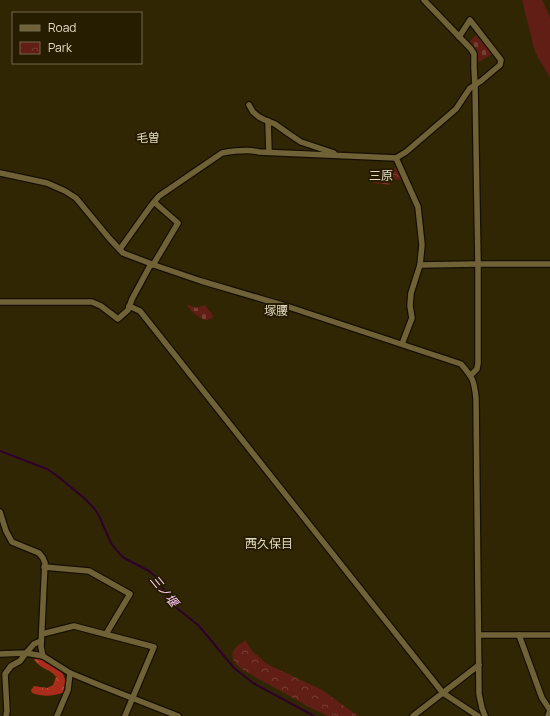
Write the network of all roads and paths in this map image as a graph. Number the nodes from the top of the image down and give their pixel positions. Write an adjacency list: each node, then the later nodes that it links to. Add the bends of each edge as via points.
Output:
1 (424, 0): 2 (street)
2 (459, 36): 3 (street, via 474,54); 3 (street, via 470,20 501,60 500,65)
3 (475, 85): 8 (street, via 470,88 456,109); 13 (street)
4 (249, 105): 5 (street, via 253,112)
5 (268, 121): 6 (street); 7 (street, via 301,142)
6 (269, 152): 7 (street); 10 (street, via 222,153)
7 (340, 155): 8 (street)
8 (396, 158): 15 (street, via 418,207 422,245)
9 (0, 173): 11 (street, via 47,183 65,191 76,198)
10 (154, 202): 11 (street); 12 (street, via 178,223)
11 (120, 249): 12 (street)
12 (152, 264): 17 (street); 18 (street)
13 (478, 264): 14 (street); 15 (street); 19 (street, via 478,363 477,369)
14 (550, 264)
15 (420, 265): 18 (street, via 411,293 412,318)
16 (0, 302): 17 (street, via 92,302 118,319)
17 (129, 306): 33 (street, via 140,311)
18 (402, 344): 19 (street, via 461,364)
19 (471, 375): 24 (street, via 476,398)
20 (0, 512): 21 (street, via 12,542 39,553 43,558)
21 (44, 568): 22 (street); 23 (street, via 89,571 130,594)
22 (42, 634): 23 (street, via 74,626); 27 (street)
23 (106, 634): 34 (street, via 154,646)
24 (479, 635): 25 (street); 31 (street)
25 (519, 635): 26 (street); 42 (street, via 542,698 550,710)
26 (550, 635)
27 (41, 641): 28 (street, via 34,644); 30 (street)
28 (26, 653): 29 (street); 30 (street); 35 (street, via 4,674)
29 (0, 654)
30 (43, 656): 32 (street)
31 (479, 665): 33 (street); 41 (street, via 479,694)
32 (70, 673): 34 (street); 36 (street, via 68,690)
33 (443, 693): 39 (street); 40 (street)
34 (132, 698): 37 (street); 38 (street)
35 (6, 716)
36 (56, 716)
37 (125, 716)
38 (178, 716)
39 (413, 716)
40 (478, 716)
41 (484, 716)
42 (548, 716)

